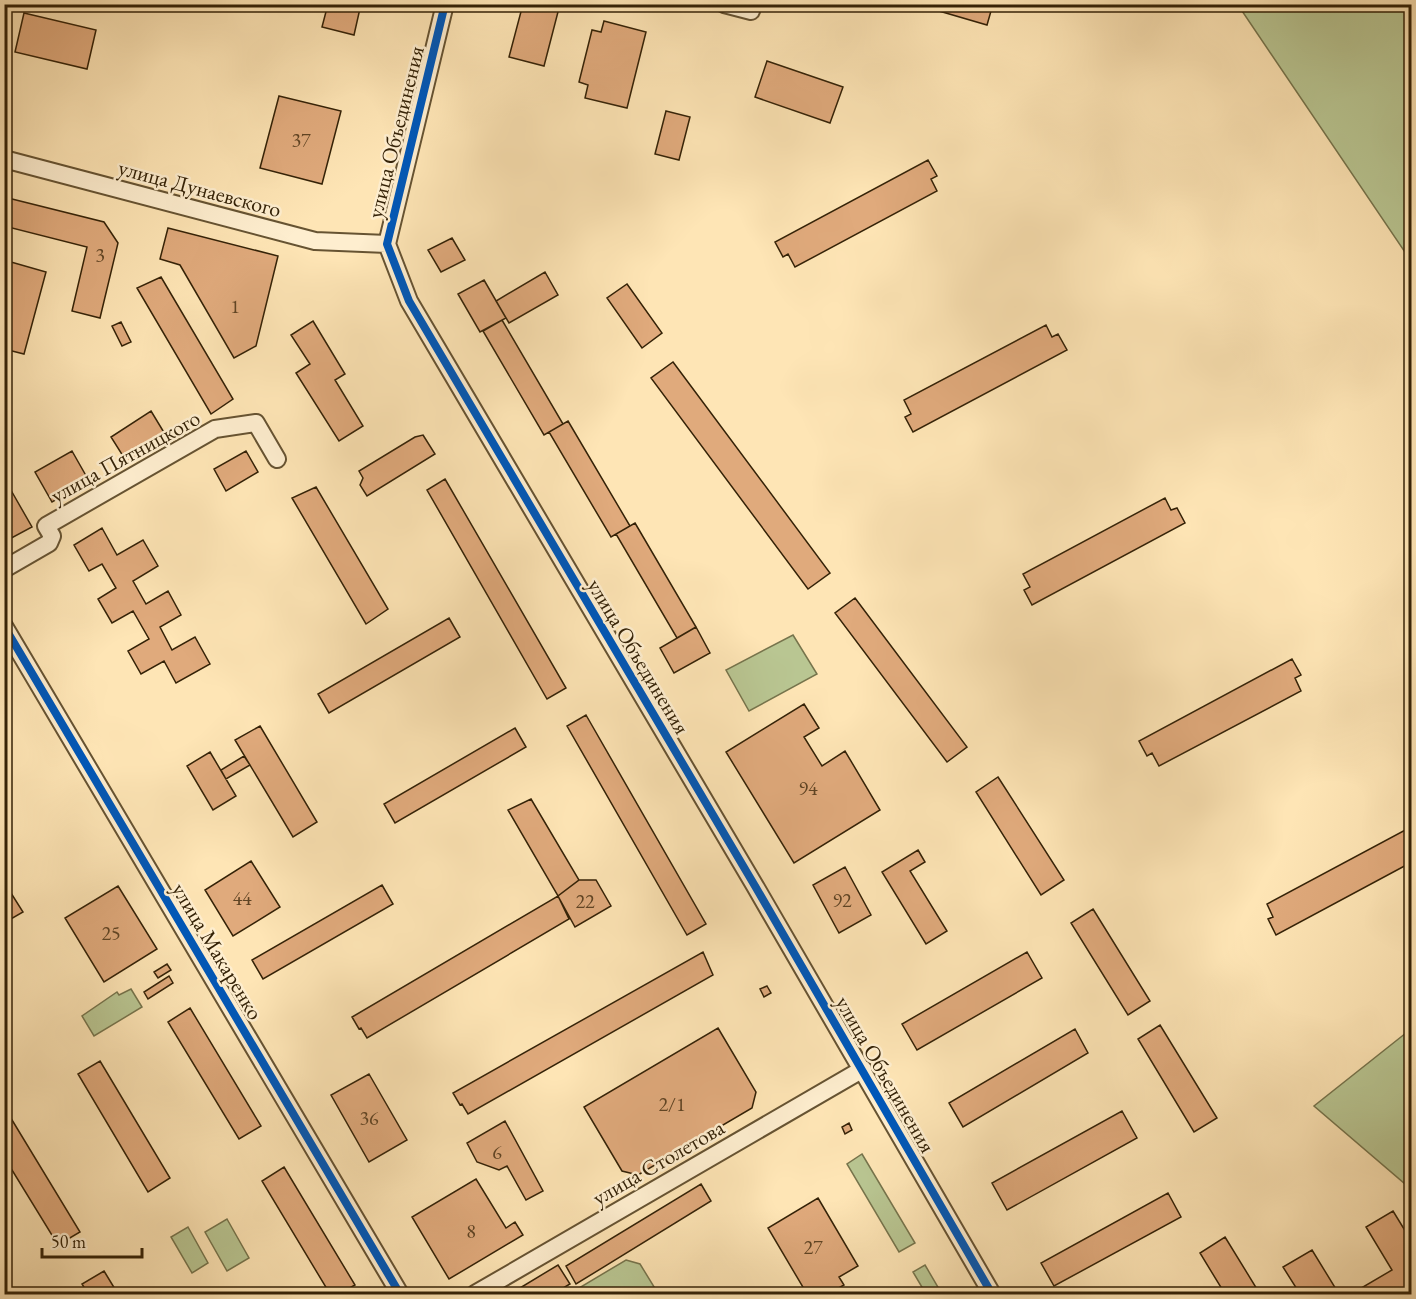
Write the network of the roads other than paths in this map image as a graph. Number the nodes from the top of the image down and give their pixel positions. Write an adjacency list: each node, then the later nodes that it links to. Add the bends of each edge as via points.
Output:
1 (445, 4): 5 (street, улица Объединения)
2 (724, 4): 3 (street)
3 (751, 11)
4 (4, 159): 5 (street, улица Дунаевского, via 315,241)
5 (387, 244): 9 (street, улица Объединения, via 409,301)
6 (277, 459): 7 (street, улица Пятницкого, via 256,423 215,429 46,526 52,536 49,543)
7 (4, 569)
8 (4, 626): 10 (street, улица Макаренко)
9 (863, 1069): 11 (street, улица Столетова); 12 (street, улица Объединения)
10 (400, 1294)
11 (475, 1294)
12 (992, 1294)

